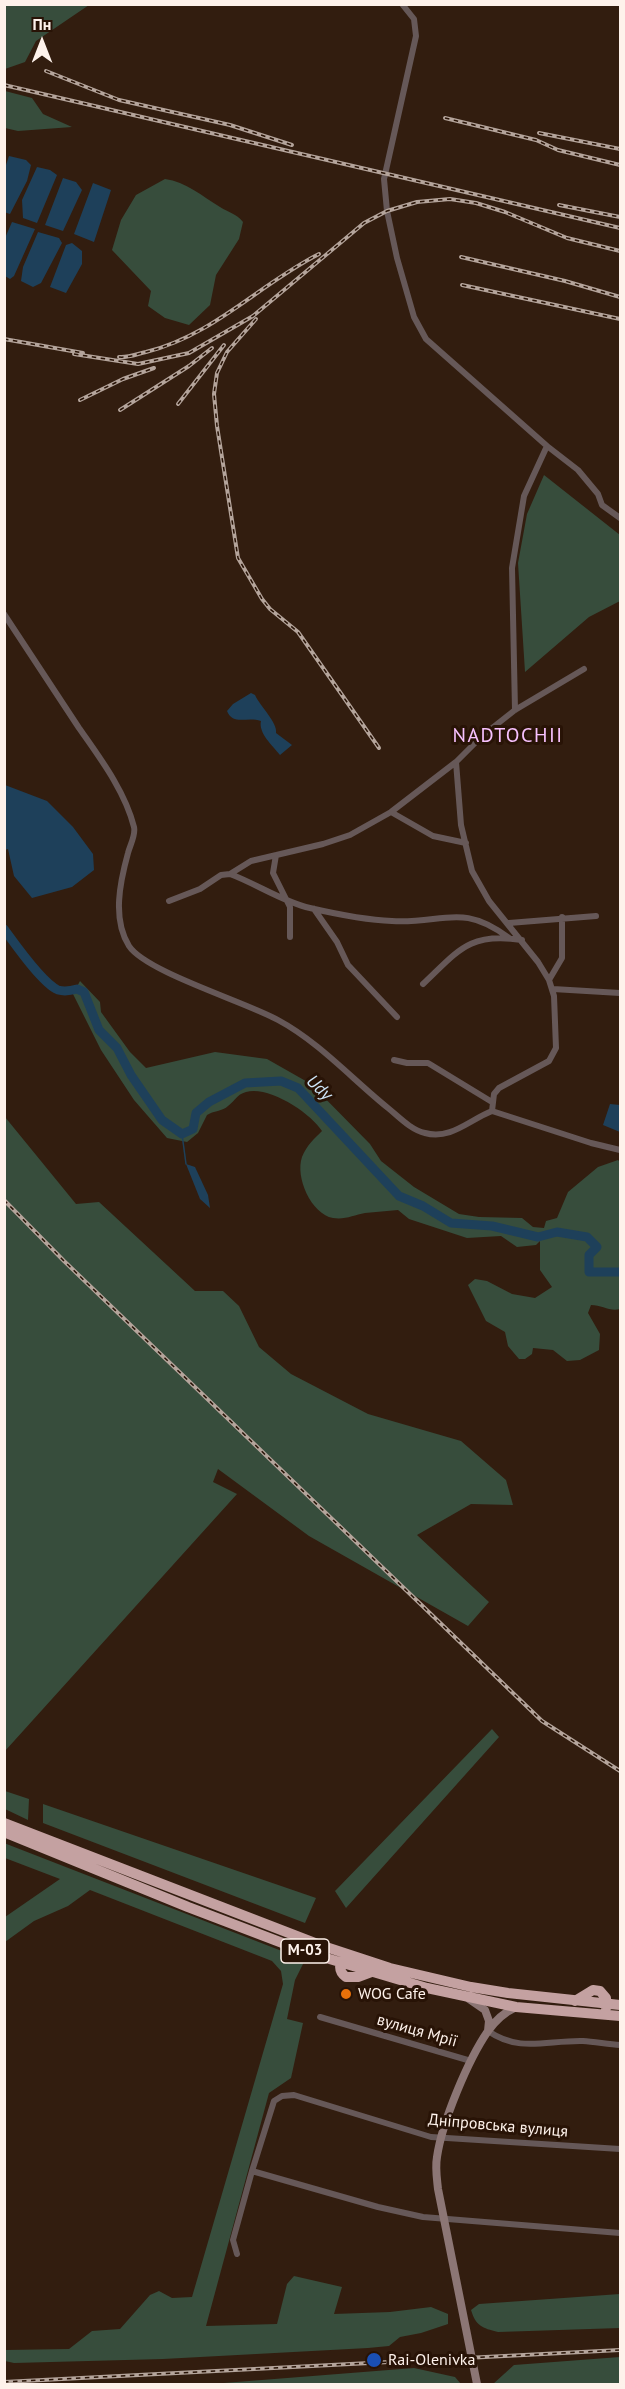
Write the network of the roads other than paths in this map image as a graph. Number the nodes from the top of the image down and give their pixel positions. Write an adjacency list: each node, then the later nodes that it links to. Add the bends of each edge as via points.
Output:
1 (402, 4): 2 (street, via 414,19 416,36 384,179 387,211 414,317 426,339)
2 (547, 446): 3 (street, via 578,470 602,505); 6 (street, via 524,496 512,568)
3 (621, 518)
4 (4, 614): 28 (street, via 100,759 129,812 135,830 118,912 125,936 137,956 301,1034 422,1133 440,1136)
5 (584, 669): 6 (street)
6 (515, 710): 7 (street)
7 (456, 762): 8 (street); 9 (street)
8 (391, 812): 9 (street, via 433,836); 10 (street, via 350,835)
9 (466, 843): 17 (street, via 472,871 489,901)
10 (276, 855): 11 (street, via 250,861); 12 (street, via 273,873)
11 (230, 874): 12 (street); 13 (street)
12 (287, 899): 14 (street); 18 (street)
13 (169, 901)
14 (314, 909): 19 (street, via 390,921 464,916 492,925); 25 (street, via 348,965)
15 (596, 916): 16 (street)
16 (562, 917): 17 (street); 21 (street, via 562,958)
17 (509, 923): 20 (street)
18 (290, 937)
19 (509, 938): 20 (street); 22 (street, via 468,943)
20 (523, 940): 21 (street)
21 (549, 980): 23 (street)
22 (423, 984)
23 (553, 990): 24 (street); 27 (street, via 556,1048 549,1060 499,1088)
24 (621, 993)
25 (397, 1017)
26 (393, 1060): 27 (street, via 428,1063)
27 (492, 1102): 28 (street)
28 (492, 1111): 29 (street)
29 (621, 1150)
30 (4, 1823): 32 (highway, М-03)
31 (4, 1832): 33 (highway, М-03, via 198,1911 306,1952)
32 (355, 1956): 33 (highway); 37 (highway, М-03, via 471,1987 575,2001)
33 (342, 1961): 34 (highway, М-03)
34 (465, 1997): 36 (highway, М-03); 40 (street, via 485,2010)
35 (621, 2005): 37 (highway, М-03)
36 (516, 2007): 37 (highway, М-03); 40 (street)
37 (604, 2009): 38 (highway, М-03)
38 (621, 2016)
39 (320, 2017): 42 (street, вулиця Мрії)
40 (488, 2031): 41 (street, via 502,2041 522,2045 583,2041); 42 (street)
41 (621, 2045)
42 (471, 2061): 43 (street)
43 (442, 2136): 44 (street, Дніпровська вулиця); 45 (street, Дніпровська вулиця, via 431,2137 294,2095 282,2096 274,2101); 46 (street, via 436,2173)
44 (621, 2149)
45 (252, 2171): 46 (street, via 378,2207); 48 (street, Дніпровська вулиця, via 233,2240)
46 (444, 2219): 47 (street); 49 (street)
47 (621, 2233)
48 (237, 2254)
49 (477, 2385)

